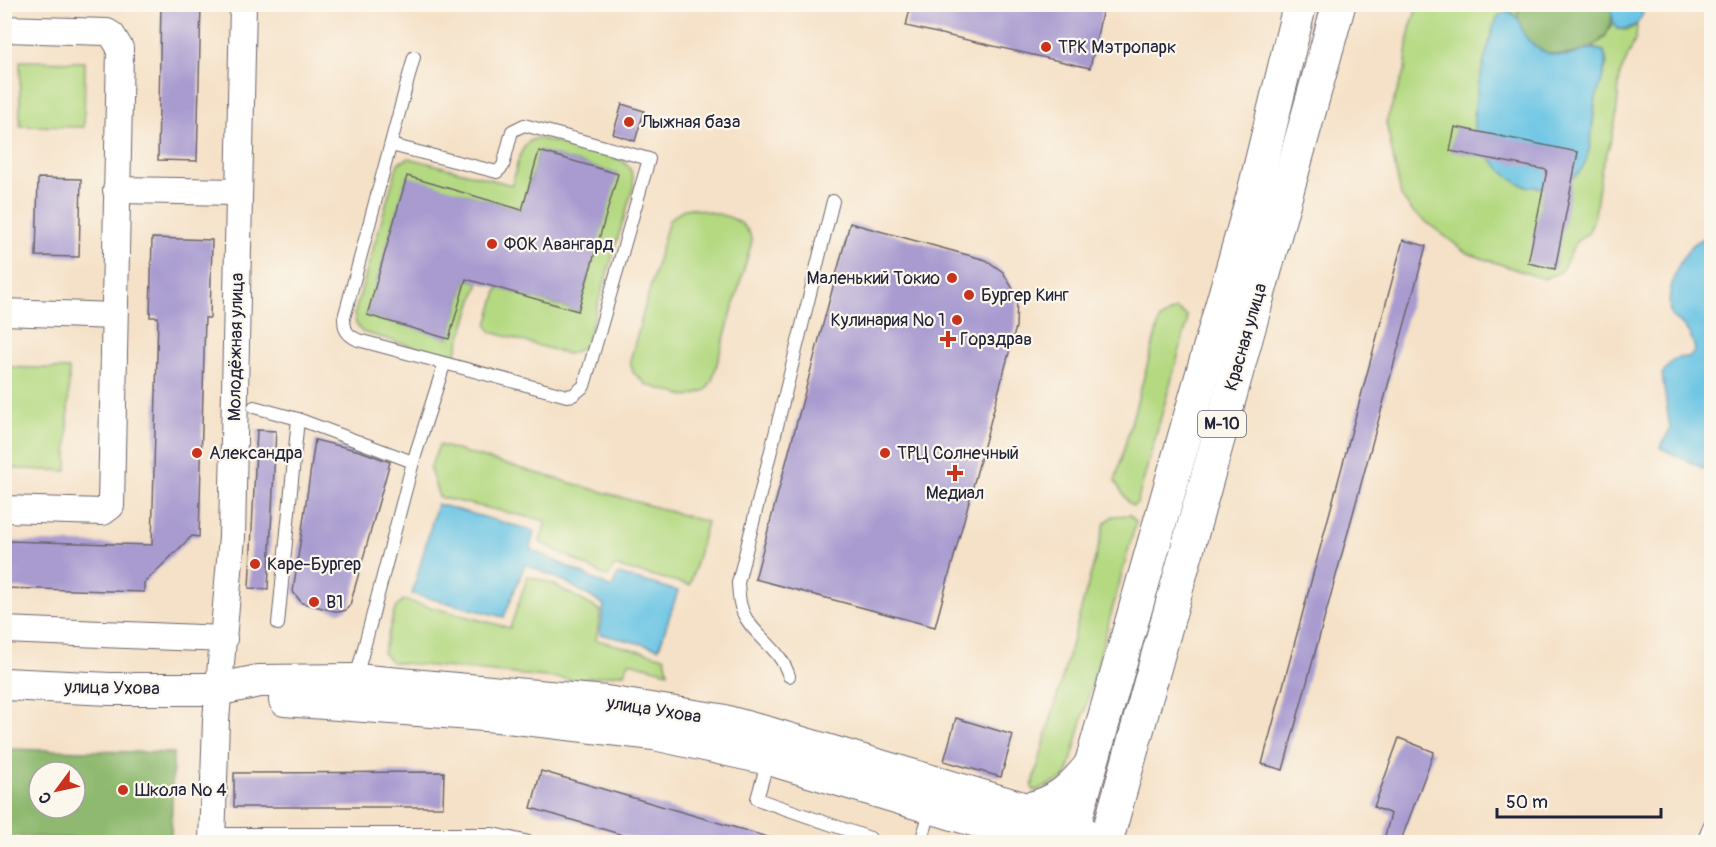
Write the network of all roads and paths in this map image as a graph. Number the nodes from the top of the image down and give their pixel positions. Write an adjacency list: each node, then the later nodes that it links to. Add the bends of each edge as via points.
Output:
1 (243, 4): 8 (street, Молодёжная улица)
2 (1300, 4): 25 (highway, Красная улица / М-10, via 1253,196)
3 (1339, 4): 34 (highway, Красная улица / М-10)
4 (4, 29): 7 (street, via 107,32 117,41 120,48)
5 (414, 57): 6 (lane)
6 (391, 146): 12 (lane, via 344,328 358,340); 12 (lane, via 497,172 503,166 512,131 524,125 649,159 584,386 567,396)
7 (116, 190): 8 (street); 11 (street)
8 (239, 192): 19 (street, Молодёжная улица, via 232,537)
9 (833, 201): 20 (lane, via 738,583 740,605 747,620 776,650)
10 (4, 312): 11 (street)
11 (114, 316): 16 (street, via 109,510)
12 (444, 365): 15 (lane)
13 (254, 407): 14 (lane)
14 (297, 419): 15 (lane); 17 (lane)
15 (413, 462): 21 (lane)
16 (4, 509)
17 (278, 624)
18 (4, 630): 19 (street)
19 (224, 639): 23 (street, Молодёжная улица)
20 (789, 676)
21 (355, 680): 23 (street, улица Ухова, via 259,681); 28 (street, улица Ухова, via 606,702 720,720)
22 (4, 684): 23 (street, улица Ухова)
23 (219, 689): 24 (street, улица Ухова, via 260,699 606,726); 29 (street, Молодёжная улица)
24 (769, 759): 26 (street, улица Ухова); 32 (lane, via 758,799 870,838)
25 (1091, 764): 28 (street, via 1070,790); 30 (highway, Красная улица / М-10)
26 (932, 807): 28 (street, улица Ухова); 33 (lane)
27 (1712, 820): 35 (lane)
28 (1020, 828): 30 (street, улица Ухова)
29 (212, 838): 31 (lane, via 494,834)
30 (1073, 839)
31 (529, 843)
32 (869, 843)
33 (921, 843)
34 (1106, 843)
35 (1703, 843)

